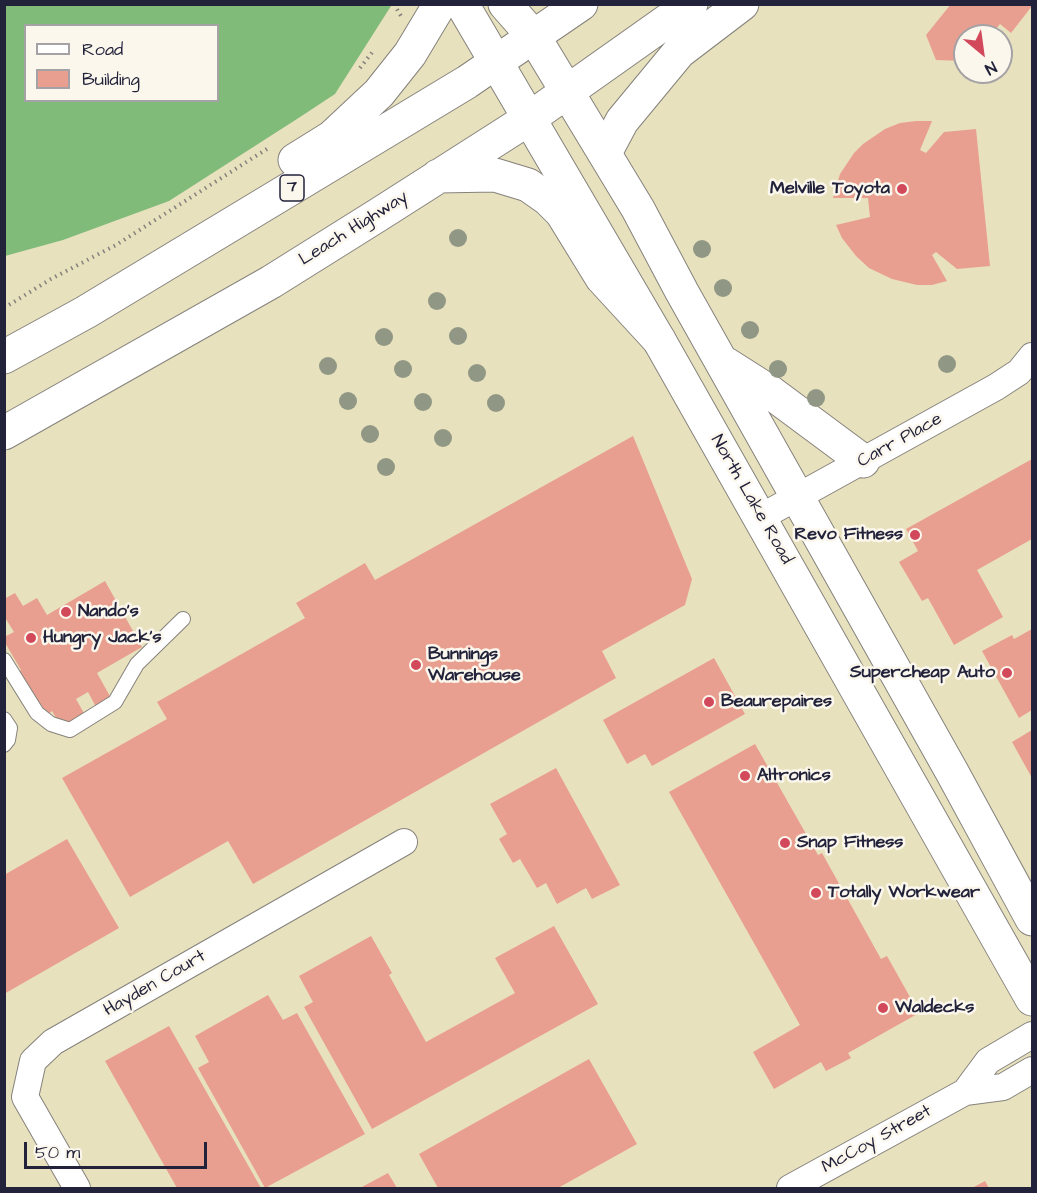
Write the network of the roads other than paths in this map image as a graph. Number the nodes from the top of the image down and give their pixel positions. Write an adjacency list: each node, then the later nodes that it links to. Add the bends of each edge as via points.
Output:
1 (440, 4): 13 (main road, via 410,54 379,93 332,137 122,268)
2 (462, 4): 8 (main road, North Lake Road)
3 (505, 4): 7 (main road)
4 (581, 4): 7 (main road, 7)
5 (692, 4): 9 (main road, Leach Highway)
6 (742, 4): 11 (main road, via 679,52 622,121)
7 (534, 37): 8 (main road, 7); 9 (main road)
8 (497, 63): 10 (main road, North Lake Road); 13 (main road, 7)
9 (568, 91): 10 (main road, Leach Highway); 11 (main road)
10 (530, 117): 12 (main road, Leach Highway); 14 (main road, North Lake Road)
11 (605, 153): 17 (main road)
12 (438, 176): 14 (main road, via 495,175 528,186 548,199 562,213 602,278); 18 (main road, Leach Highway, via 271,282)
13 (86, 312): 16 (main road, 7)
14 (659, 340): 21 (main road, North Lake Road)
15 (1032, 356): 19 (street, Carr Place, via 996,387)
16 (4, 357)
17 (722, 361): 19 (main road); 20 (main road)
18 (4, 434)
19 (863, 461): 20 (street, Carr Place)
20 (798, 496): 21 (street, Carr Place); 27 (main road)
21 (761, 517): 28 (main road, North Lake Road)
22 (183, 619): 23 (lane, via 137,664 115,702 70,730 51,724 37,712)
23 (4, 660)
24 (4, 719): 25 (lane, via 10,728)
25 (4, 745)
26 (404, 842): 32 (street, Hayden Court, via 53,1042 33,1061 25,1097)
27 (1032, 919)
28 (1032, 999)
29 (1032, 1035): 31 (street, McCoy Street, via 988,1061)
30 (1032, 1070): 31 (street, McCoy Street, via 1003,1087)
31 (965, 1092): 33 (street, McCoy Street)
32 (77, 1188)
33 (790, 1188)

